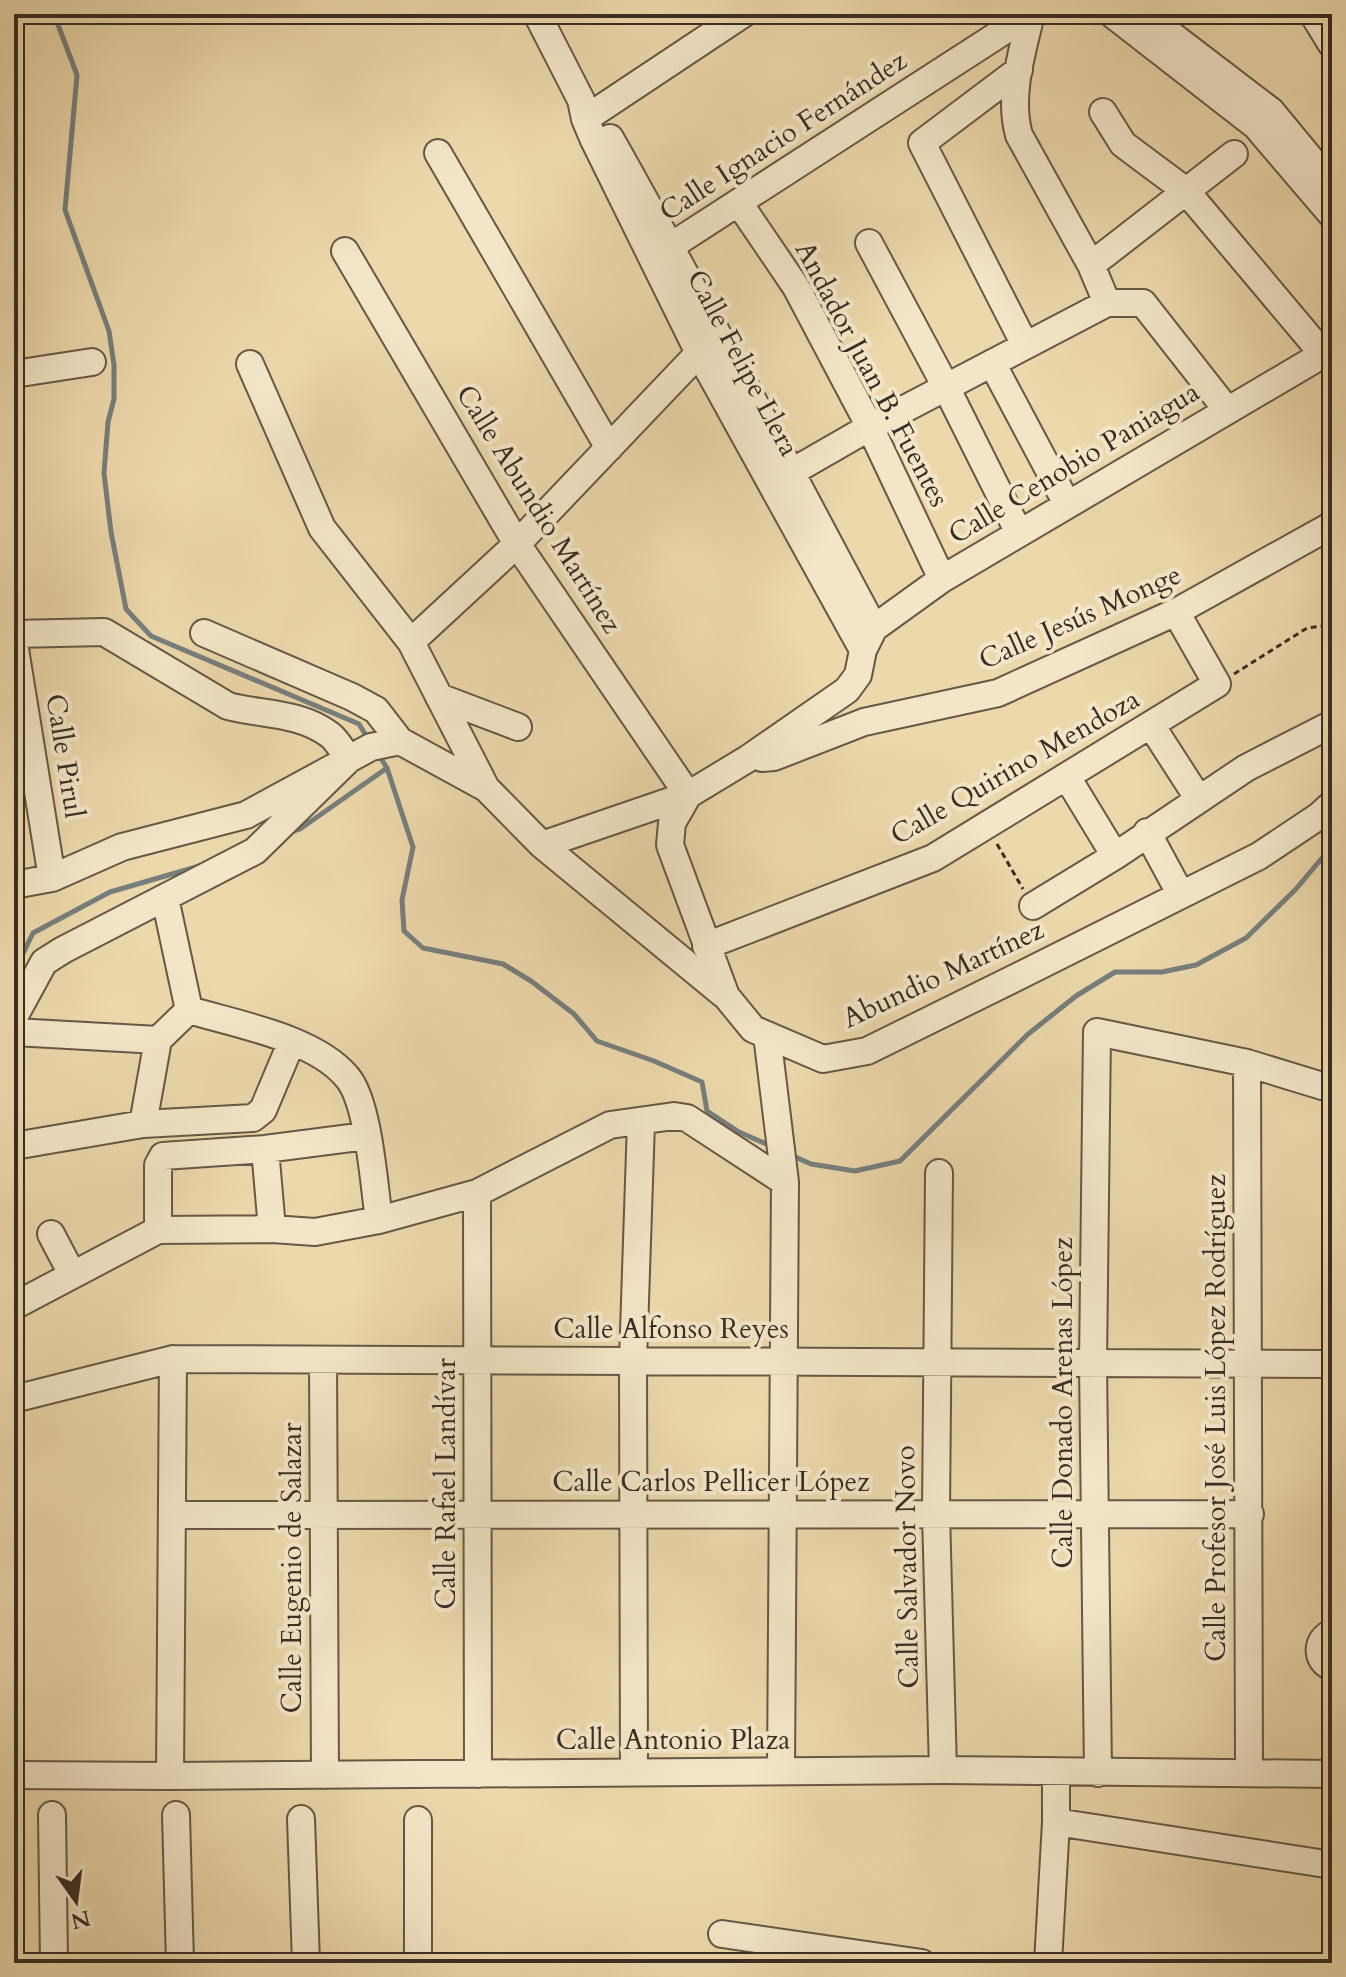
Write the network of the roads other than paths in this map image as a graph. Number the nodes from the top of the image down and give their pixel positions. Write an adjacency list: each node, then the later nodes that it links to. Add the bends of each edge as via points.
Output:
1 (743, 14): 9 (street)
2 (1030, 14): 8 (street); 15 (street, Calle Ignacio Fernández)
3 (1112, 14): 6 (street)
4 (1313, 14): 7 (street)
5 (539, 15): 9 (street, Calle Felipe Llera)
6 (1152, 28): 13 (street, via 1264,118)
7 (1332, 45)
8 (1019, 70): 20 (street, via 1014,116 1019,135); 23 (street, via 922,143)
9 (587, 110): 19 (street, Calle Felipe Llera)
10 (1103, 112): 14 (street, via 1123,144)
11 (438, 153): 32 (street)
12 (1234, 154): 14 (street)
13 (1324, 186): 16 (street)
14 (1186, 191): 20 (street); 24 (street)
15 (739, 203): 19 (street, Calle Ignacio Fernández); 31 (street, Andador Juan B. Fuentes, via 796,287)
16 (1332, 215)
17 (869, 243): 29 (street)
18 (345, 251): 37 (street, Calle Abundio Martínez)
19 (661, 253): 22 (street, Calle Felipe Llera)
20 (1091, 265): 21 (street)
21 (1107, 303): 23 (street); 30 (street, via 1143,303)
22 (708, 345): 32 (street); 33 (street, Calle Felipe Llera); 42 (street, Calle Felipe Llera)
23 (1025, 345): 26 (street)
24 (1327, 352): 30 (street, Calle Cenobio Paniagua)
25 (92, 362): 28 (street)
26 (992, 363): 29 (street); 34 (street)
27 (250, 364): 43 (street, via 322,528)
28 (14, 374)
29 (946, 387): 31 (street); 36 (street)
30 (1227, 410): 34 (street, Calle Cenobio Paniagua)
31 (870, 427): 33 (street); 38 (street, Andador Juan B. Fuentes)
32 (609, 448): 37 (street)
33 (790, 473): 42 (street, Calle Felipe Llera)
34 (1067, 504): 36 (street, Calle Cenobio Paniagua)
35 (1332, 525): 39 (street, Calle Jesús Monge)
36 (1019, 533): 38 (street, Calle Cenobio Paniagua)
37 (517, 544): 43 (street); 53 (street, Calle Abundio Martínez)
38 (942, 579): 42 (street, Calle Cenobio Paniagua)
39 (1176, 612): 47 (street, Calle Quirino Mendoza, via 1217,684); 50 (street, Calle Jesús Monge, via 998,693 864,722 774,757)
40 (204, 633): 49 (street, via 376,710)
41 (14, 634): 49 (street, via 104,632 228,706 287,715 330,735)
42 (868, 639): 50 (street, via 858,675 847,690)
43 (411, 642): 45 (street)
44 (14, 643): 59 (street, Calle Pirul)
45 (439, 697): 48 (street); 52 (street)
46 (1332, 724): 54 (street)
47 (1151, 725): 51 (street, Calle Quirino Mendoza); 54 (street)
48 (518, 727)
49 (378, 747): 52 (street); 59 (street, via 246,815 122,847); 62 (street, via 255,851)
50 (749, 758): 53 (street)
51 (1067, 777): 58 (street); 64 (street, Calle Quirino Mendoza, via 933,858)
52 (486, 788): 57 (street)
53 (688, 795): 57 (street); 64 (street, Abundio Martínez, via 672,823 670,845)
54 (1198, 798): 56 (street)
55 (1332, 804): 61 (street, Abundio Martínez, via 1259,856)
56 (1147, 832): 58 (street); 61 (street)
57 (542, 845): 65 (street)
58 (1115, 856): 63 (street)
59 (52, 878): 60 (street)
60 (14, 885)
61 (1180, 893): 69 (street, Abundio Martínez, via 867,1051 823,1059)
62 (165, 898): 66 (street); 67 (street, via 44,962)
63 (1033, 906)
64 (706, 946): 65 (street, Abundio Martínez)
65 (726, 996): 69 (street, Abundio Martínez, via 753,1029)
66 (189, 1010): 70 (street); 71 (street)
67 (14, 1017)
68 (14, 1032): 70 (street)
69 (767, 1035): 80 (street)
70 (158, 1040): 75 (street)
71 (292, 1041): 75 (street, via 263,1110 253,1118); 76 (street, via 348,1077)
72 (1247, 1063): 73 (street); 94 (street, Calle Donado Arenas López, via 1097,1032); 95 (street, Calle Profesor José Luis López Rodríguez)
73 (1332, 1089)
74 (641, 1122): 80 (street, via 687,1118); 81 (street, via 610,1125); 91 (street)
75 (143, 1124): 78 (street)
76 (365, 1125): 77 (street); 82 (street)
77 (265, 1149): 83 (street); 84 (street, via 163,1156 158,1165)
78 (19, 1152)
79 (939, 1173): 93 (street, Calle Salvador Novo)
80 (784, 1178): 92 (street)
81 (477, 1193): 82 (street); 90 (street, Calle Rafael Landívar)
82 (379, 1220): 83 (street, via 315,1232)
83 (272, 1229): 84 (street)
84 (158, 1230): 86 (street)
85 (51, 1234): 86 (street)
86 (72, 1274): 87 (street)
87 (14, 1306)
88 (173, 1359): 89 (street, Calle Alfonso Reyes); 97 (street, Calle Alfonso Reyes); 103 (street)
89 (323, 1360): 90 (street, Calle Alfonso Reyes); 104 (street, Calle Eugenio de Salazar)
90 (477, 1360): 91 (street, Calle Alfonso Reyes); 98 (street, Calle Rafael Landívar)
91 (633, 1361): 92 (street, Calle Alfonso Reyes); 105 (street)
92 (784, 1362): 93 (street, Calle Alfonso Reyes); 99 (street)
93 (936, 1362): 94 (street, Calle Alfonso Reyes); 100 (street, Calle Salvador Novo)
94 (1093, 1363): 95 (street, Calle Alfonso Reyes); 101 (street, Calle Donado Arenas López)
95 (1249, 1363): 96 (street, Calle Alfonso Reyes); 102 (street, Calle Profesor José Luis López Rodríguez)
96 (1332, 1364)
97 (14, 1399)
98 (478, 1514): 104 (street, Calle Carlos Pellicer López); 105 (street, Calle Carlos Pellicer López); 114 (street, Calle Rafael Landívar)
99 (783, 1514): 100 (street, Calle Carlos Pellicer López); 105 (street, Calle Carlos Pellicer López); 109 (street)
100 (936, 1514): 101 (street, Calle Carlos Pellicer López); 108 (street, Calle Salvador Novo)
101 (1096, 1514): 102 (street, Calle Carlos Pellicer López); 112 (street, Calle Donado Arenas López)
102 (1250, 1514): 113 (street, Calle Profesor José Luis López Rodríguez)
103 (172, 1515): 104 (street, Calle Carlos Pellicer López); 118 (street)
104 (324, 1515): 117 (street, Calle Eugenio de Salazar)
105 (633, 1515): 110 (street)
106 (1332, 1633): 107 (street, via 1320,1643 1321,1659)
107 (1332, 1667)
108 (943, 1770): 109 (street, Calle Antonio Plaza); 111 (street, Calle Antonio Plaza)
109 (781, 1771): 110 (street, Calle Antonio Plaza)
110 (634, 1772): 114 (street, Calle Antonio Plaza)
111 (1056, 1773): 112 (street, Calle Antonio Plaza); 123 (street)
112 (1098, 1773): 113 (street, Calle Antonio Plaza)
113 (1249, 1773): 115 (street, Calle Antonio Plaza)
114 (478, 1774): 117 (street, Calle Antonio Plaza)
115 (1332, 1774)
116 (14, 1775): 118 (street, Calle Antonio Plaza)
117 (325, 1775): 118 (street, Calle Antonio Plaza)
118 (170, 1776)
119 (52, 1815): 126 (street)
120 (176, 1815): 127 (street)
121 (301, 1819): 128 (street)
122 (418, 1820): 129 (street)
123 (1056, 1822): 124 (street); 131 (street)
124 (1332, 1865)
125 (722, 1934): 130 (street)
126 (54, 1963)
127 (180, 1963)
128 (306, 1963)
129 (418, 1963)
130 (922, 1963)
131 (1048, 1963)

